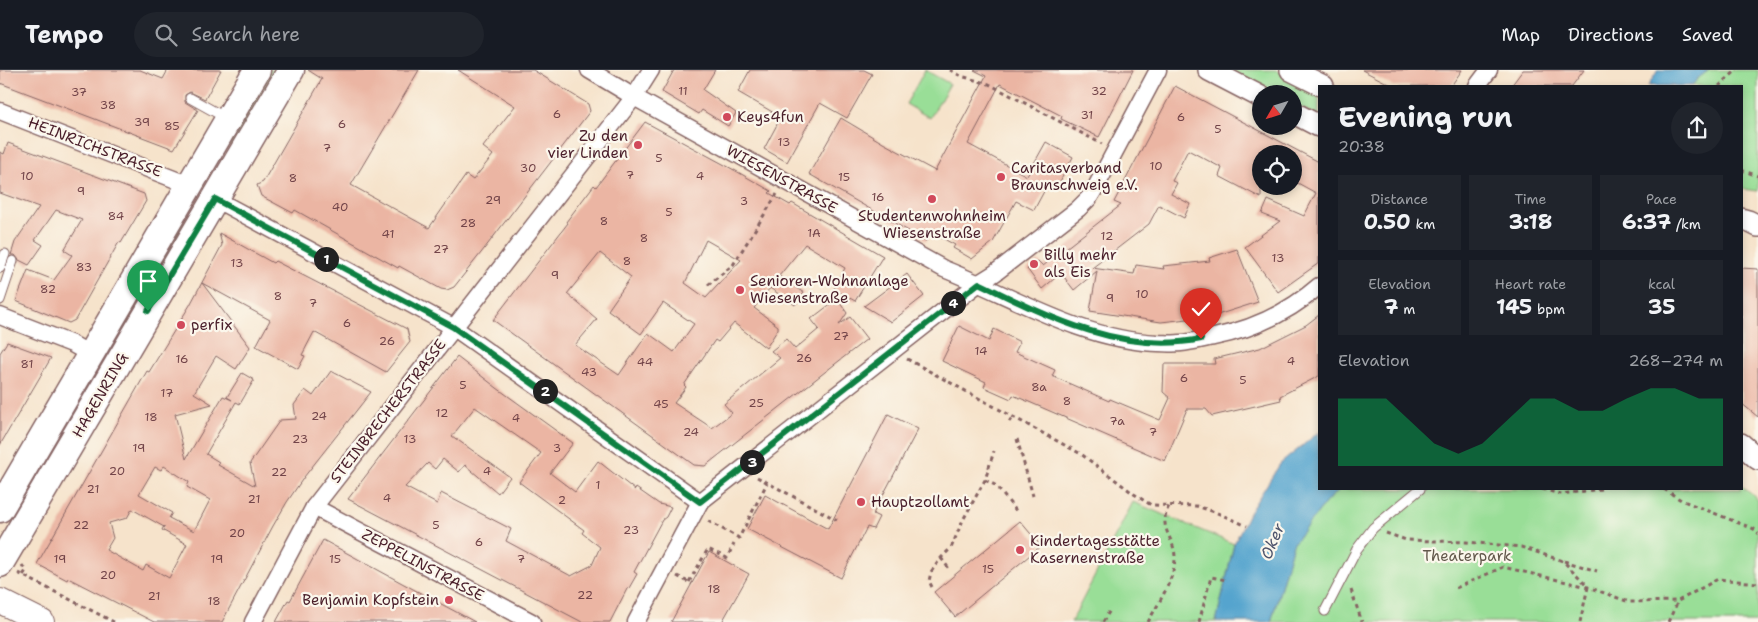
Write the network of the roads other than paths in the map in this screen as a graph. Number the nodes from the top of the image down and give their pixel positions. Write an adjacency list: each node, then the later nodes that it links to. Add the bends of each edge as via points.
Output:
1 (257, 70): 16 (main road, HAGENRING)
2 (291, 70): 19 (main road, HAGENRING)
3 (588, 70): 12 (street, WIESENSTRASSE)
4 (651, 70): 12 (street, STEINBRECHERSTRASSE)
5 (1158, 70): 25 (street, via 1095,189 1078,209)
6 (1209, 70): 11 (street)
7 (1292, 70): 9 (street)
8 (1489, 70): 10 (street)
9 (1321, 85)
10 (1478, 85)
11 (1252, 92)
12 (634, 97): 25 (street, WIESENSTRASSE, via 944,269); 29 (street, STEINBRECHERSTRASSE)
13 (190, 98): 16 (lane)
14 (2, 115): 18 (street, HEINRICHSTRASSE)
15 (1302, 117): 17 (street)
16 (228, 120): 18 (main road, HAGENRING)
17 (1318, 125)
18 (189, 185): 30 (main road, HAGENRING)
19 (215, 199): 29 (street); 37 (main road, HAGENRING)
20 (1743, 219): 21 (street)
21 (1758, 226)
22 (6, 254): 24 (lane)
23 (13, 260): 27 (lane)
24 (0, 268)
25 (979, 283): 26 (street, WIESENSTRASSE, via 1085,330 1134,342 1180,344 1247,329 1280,315); 36 (street)
26 (1318, 287)
27 (0, 300)
28 (0, 316): 30 (street)
29 (453, 327): 35 (street, STEINBRECHERSTRASSE); 36 (street)
30 (90, 354): 34 (main road, HAGENRING)
31 (1743, 446): 32 (street)
32 (1758, 458)
33 (1419, 490): 39 (lane, via 1372,528 1357,549)
34 (1, 507)
35 (314, 507): 41 (street, STEINBRECHERSTRASSE); 42 (street, ZEPPELINSTRASSE)
36 (697, 507): 43 (street)
37 (8, 568)
38 (0, 601): 40 (main road)
39 (1325, 611)
40 (42, 622)
41 (253, 622)
42 (532, 622)
43 (636, 622)

